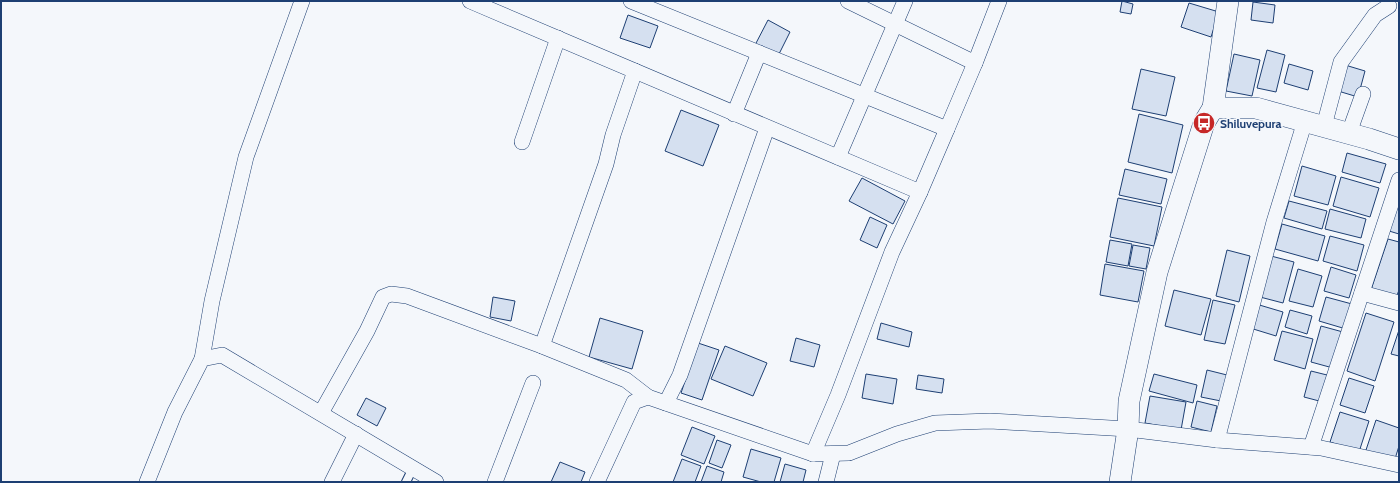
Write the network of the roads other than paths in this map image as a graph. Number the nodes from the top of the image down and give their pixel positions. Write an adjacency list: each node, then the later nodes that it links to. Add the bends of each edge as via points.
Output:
1 (302, 1): 30 (street, via 246,157 212,301)
2 (470, 1): 10 (street)
3 (631, 1): 11 (street)
4 (848, 1): 9 (street)
5 (905, 1): 9 (street)
6 (999, 1): 12 (street)
7 (1228, 1): 16 (street)
8 (1389, 6): 18 (street, via 1375,15 1341,62)
9 (895, 24): 12 (street); 15 (street)
10 (558, 38): 13 (street); 22 (street)
11 (759, 53): 15 (street); 17 (street)
12 (974, 63): 20 (street)
13 (634, 71): 17 (street); 29 (street, via 612,135 606,164)
14 (1363, 94): 21 (street)
15 (864, 95): 20 (street); 24 (street)
16 (1214, 108): 18 (street, via 1256,108); 35 (street, via 1204,123 1157,272 1129,401)
17 (734, 114): 19 (street)
18 (1314, 123): 21 (street); 37 (street, via 1274,222)
19 (767, 128): 24 (street); 33 (street, via 680,375)
20 (947, 129): 26 (street)
21 (1349, 133): 23 (street)
22 (522, 142)
23 (1399, 149)
24 (838, 157): 26 (street)
25 (1399, 180): 27 (street)
26 (920, 192): 39 (street, via 892,252)
27 (1362, 293): 28 (street); 38 (street)
28 (1399, 303)
29 (542, 346): 32 (street, via 626,380); 34 (street, via 407,296 391,294 383,297 368,331)
30 (202, 359): 34 (street, via 222,355); 43 (street, via 175,412)
31 (533, 383): 47 (street)
32 (648, 397): 33 (street); 48 (street, via 634,402)
33 (666, 403): 39 (street)
34 (321, 413): 36 (street)
35 (1128, 429): 37 (street); 40 (street, via 990,421 935,423 896,434 849,453); 50 (street)
36 (356, 434): 42 (street); 44 (street)
37 (1217, 440): 38 (street)
38 (1311, 447): 41 (street)
39 (813, 454): 40 (street)
40 (833, 454): 49 (street)
41 (1399, 465)
42 (413, 468): 45 (lane); 46 (street)
43 (147, 482)
44 (332, 482)
45 (406, 482)
46 (436, 482)
47 (495, 482)
48 (597, 482)
49 (826, 482)
50 (1120, 482)

